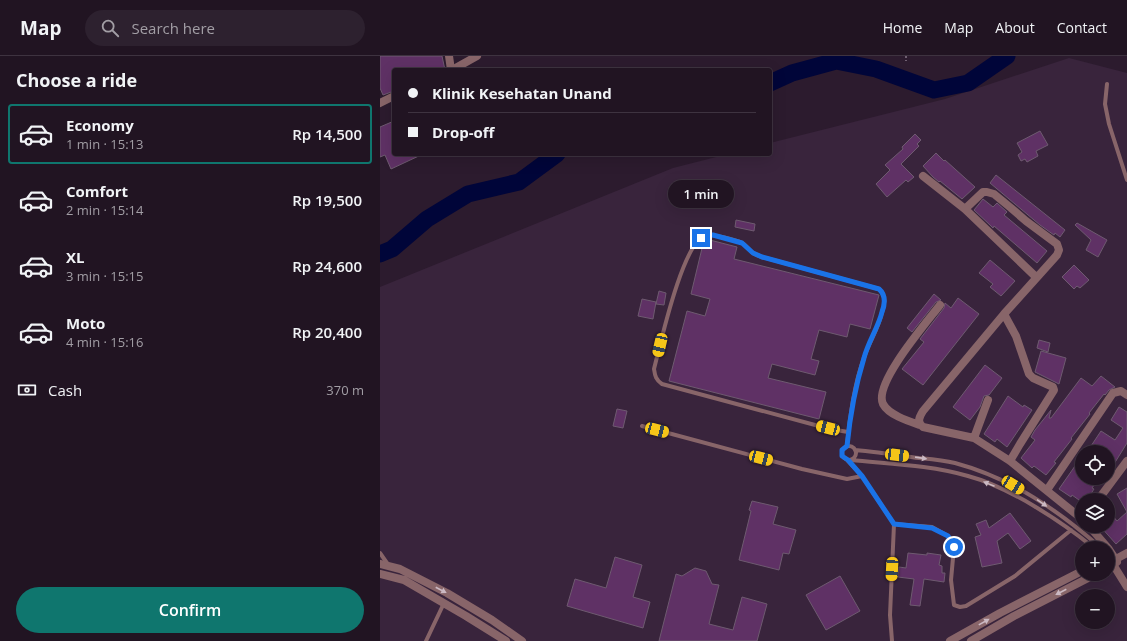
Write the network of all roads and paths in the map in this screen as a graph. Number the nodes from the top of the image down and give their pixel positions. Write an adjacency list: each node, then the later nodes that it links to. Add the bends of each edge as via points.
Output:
1 (449, 56): 5 (street)
2 (477, 56): 6 (street)
3 (906, 56): 4 (path)
4 (906, 61)
5 (451, 68)
6 (455, 68)
7 (1107, 84): 11 (lane, via 1105,104 1109,124)
8 (392, 97): 9 (street)
9 (380, 103)
10 (923, 176): 12 (street)
11 (1127, 180)
12 (965, 209): 13 (street); 13 (street, via 983,192 994,194 1056,244 1059,250 1057,255)
13 (1036, 278): 15 (street)
14 (940, 305): 18 (street, via 902,354 883,389 881,399 884,405 901,418)
15 (1004, 314): 18 (street, via 924,411 919,418); 25 (street, via 1016,336 1029,374 1054,390)
16 (1127, 395): 28 (street, via 1121,391 1113,393)
17 (988, 400): 21 (street)
18 (920, 425): 21 (street)
19 (642, 426): 27 (lane, via 810,471 847,479)
20 (848, 432): 20 (lane, via 657,381 654,369 677,284 697,241 706,235 713,235 742,243 762,257 879,289 883,293 882,312 864,356); 22 (lane)
21 (974, 438): 25 (street)
22 (847, 446): 23 (lane); 24 (lane, via 842,453 844,459)
23 (855, 450): 24 (lane, via 855,456); 35 (lane, one-way to 35, via 953,463 998,478 1040,501)
24 (849, 460): 27 (lane); 32 (lane, one-way to 24, via 1019,497 970,476 928,468)
25 (1010, 461): 28 (street)
26 (1127, 461): 29 (street)
27 (862, 476): 31 (lane)
28 (1047, 490): 30 (street)
29 (1103, 493)
30 (1075, 513)
31 (894, 524): 32 (lane, via 932,528 948,536 954,547 951,580 954,605 960,607 966,606 1015,576); 53 (lane, via 890,615)
32 (1071, 530): 34 (lane)
33 (1095, 533): 36 (street)
34 (1085, 541)
35 (1093, 541)
36 (1102, 541)
37 (380, 553): 41 (lane)
38 (1127, 553): 39 (street)
39 (1115, 559)
40 (380, 564): 41 (street)
41 (389, 566): 45 (street)
42 (1115, 567): 47 (street)
43 (380, 574): 48 (street, via 404,580)
44 (1075, 575): 54 (street, one-way to 44)
45 (424, 581): 48 (street); 52 (street, one-way to 52, via 492,620)
46 (1082, 581): 55 (street, one-way to 55)
47 (1127, 586)
48 (421, 590): 49 (street)
49 (444, 603): 50 (lane); 51 (street)
50 (426, 641)
51 (506, 641)
52 (522, 641)
53 (892, 641)
54 (950, 641)
55 (971, 641)

